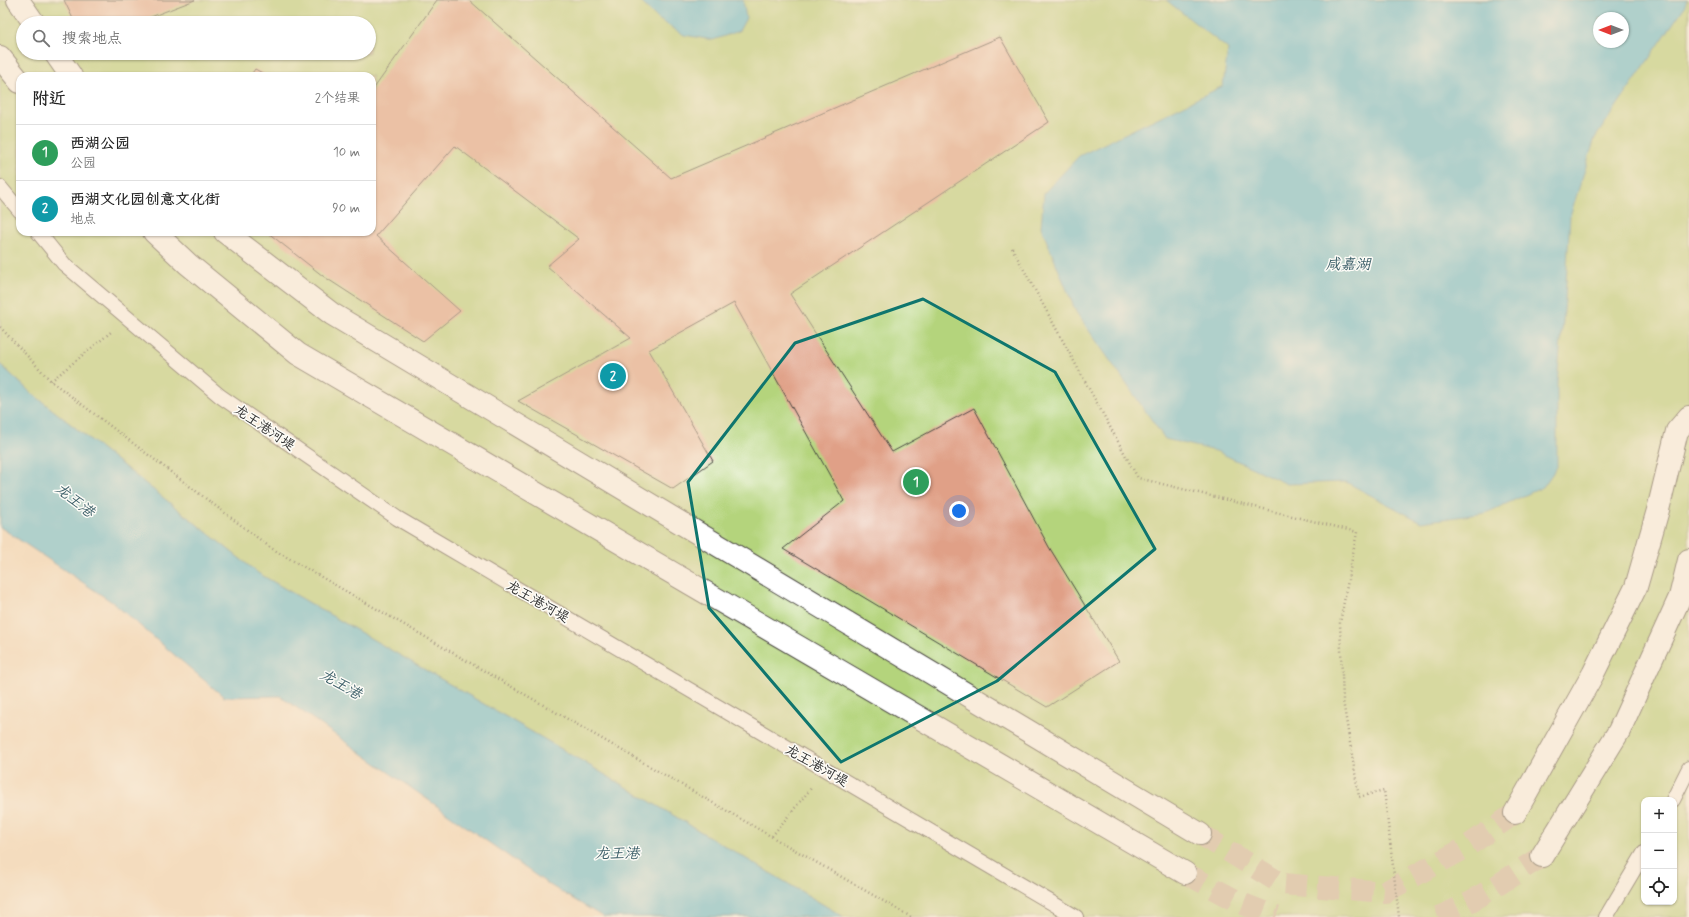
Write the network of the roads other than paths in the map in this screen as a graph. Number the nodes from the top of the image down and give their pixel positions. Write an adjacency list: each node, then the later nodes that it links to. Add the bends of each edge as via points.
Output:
1 (18, 0): 2 (street)
2 (29, 16)
3 (0, 57): 6 (street)
4 (60, 60): 5 (street)
5 (68, 72)
6 (16, 77)
7 (0, 187): 8 (lane)
8 (16, 206)
9 (41, 236): 21 (lane, 龙王港河堤, via 64,264 220,396 397,518)
10 (158, 236): 20 (street, via 188,264 298,354)
11 (230, 236): 17 (street, via 332,314)
12 (1689, 417): 16 (street, via 1677,431 1636,587 1593,674)
13 (1689, 560): 18 (street, via 1680,597 1619,731)
14 (1689, 768): 15 (lane)
15 (1674, 797)
16 (1514, 813)
17 (1200, 834)
18 (1542, 856)
19 (1641, 859): 22 (lane)
20 (1185, 873)
21 (1076, 917)
22 (1606, 917)

